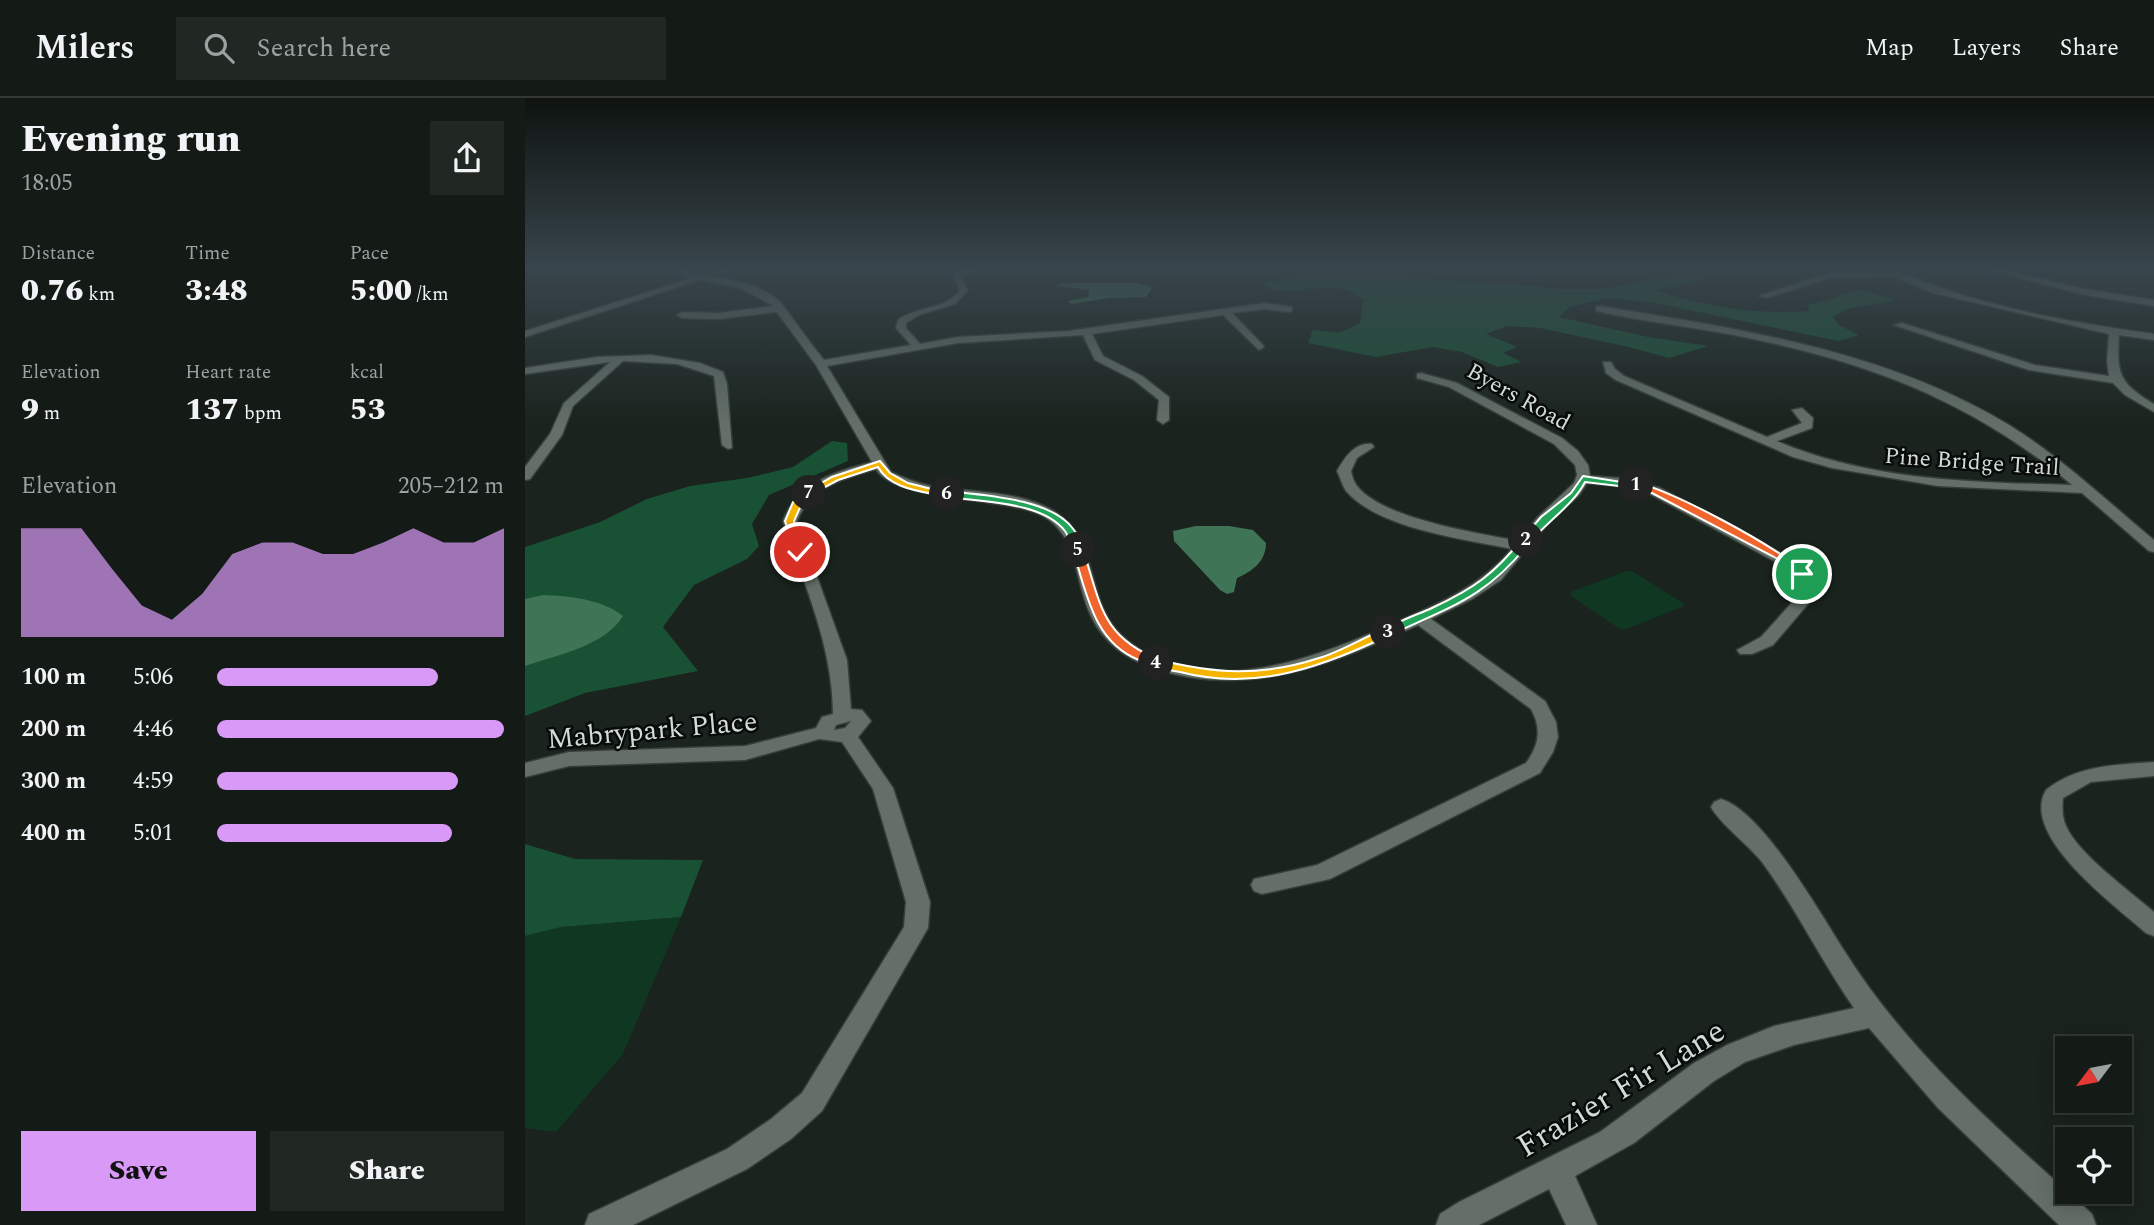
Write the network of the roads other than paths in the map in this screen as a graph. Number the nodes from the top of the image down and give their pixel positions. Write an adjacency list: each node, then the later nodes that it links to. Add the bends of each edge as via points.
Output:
1 (557, 319): 10 (street)
2 (572, 319): 13 (street)
3 (788, 319): 19 (street)
4 (906, 319): 15 (street, via 901,328)
5 (1179, 319): 11 (street)
6 (1231, 319): 16 (street)
7 (1654, 319): 32 (street, via 1821,351 1901,377 2006,429)
8 (2056, 319): 12 (street)
9 (1899, 325): 22 (street, via 2033,368)
10 (525, 328)
11 (1086, 332): 15 (street); 25 (street, via 1099,358 1138,378 1165,399)
12 (2114, 332): 14 (street); 22 (street, via 2111,367)
13 (525, 334)
14 (2154, 337)
15 (918, 347): 19 (street)
16 (1259, 347)
17 (619, 360): 20 (street); 27 (street, via 691,362 719,374); 30 (street, via 568,405 556,435)
18 (1607, 364): 26 (street, Pine Bridge Trail, via 1620,378)
19 (823, 367): 29 (street)
20 (525, 371)
21 (1422, 376): 31 (street, Byers Road, via 1453,385 1559,441 1578,459)
22 (2115, 380): 23 (street)
23 (2154, 409)
24 (1798, 410): 26 (street, via 1808,425)
25 (1163, 419)
26 (1766, 441): 32 (street, Pine Bridge Trail, via 1826,464 1894,479)
27 (728, 445)
28 (1368, 447): 33 (street, via 1352,456 1344,471 1347,486 1361,500 1395,516)
29 (880, 464): 35 (street, via 887,475 905,485 1026,505 1062,522 1074,538 1103,624 1137,655 1166,667 1237,676 1299,668); 37 (street, via 808,493 792,511 790,521 838,660 842,685)
30 (525, 477)
31 (1583, 479): 33 (street, via 1575,494 1544,519); 36 (street, via 1655,491 1781,557 1802,574 1808,590 1805,598 1767,641)
32 (2083, 489): 34 (street)
33 (1521, 547): 35 (street, via 1487,583)
34 (2154, 548)
35 (1419, 618): 41 (street, via 1538,705 1547,719 1546,749 1532,768 1322,873)
36 (1746, 650)
37 (837, 727): 39 (street, Mabrypark Place, via 745,753 569,759); 45 (street, via 883,788 918,902 916,928 812,1102 737,1159)
38 (2154, 769): 42 (street, via 2088,775 2067,782 2053,794 2052,812 2056,827 2075,852)
39 (525, 770)
40 (1721, 807): 43 (street, via 1766,849)
41 (1262, 885)
42 (2154, 926)
43 (1874, 1016): 44 (street, Frazier Fir Lane, via 1799,1031 1741,1051 1715,1064 1614,1139); 48 (street, via 1946,1099)
44 (1557, 1171): 46 (street, Frazier Fir Lane); 47 (street)
45 (600, 1225)
46 (1451, 1225)
47 (1583, 1225)
48 (2081, 1225)

